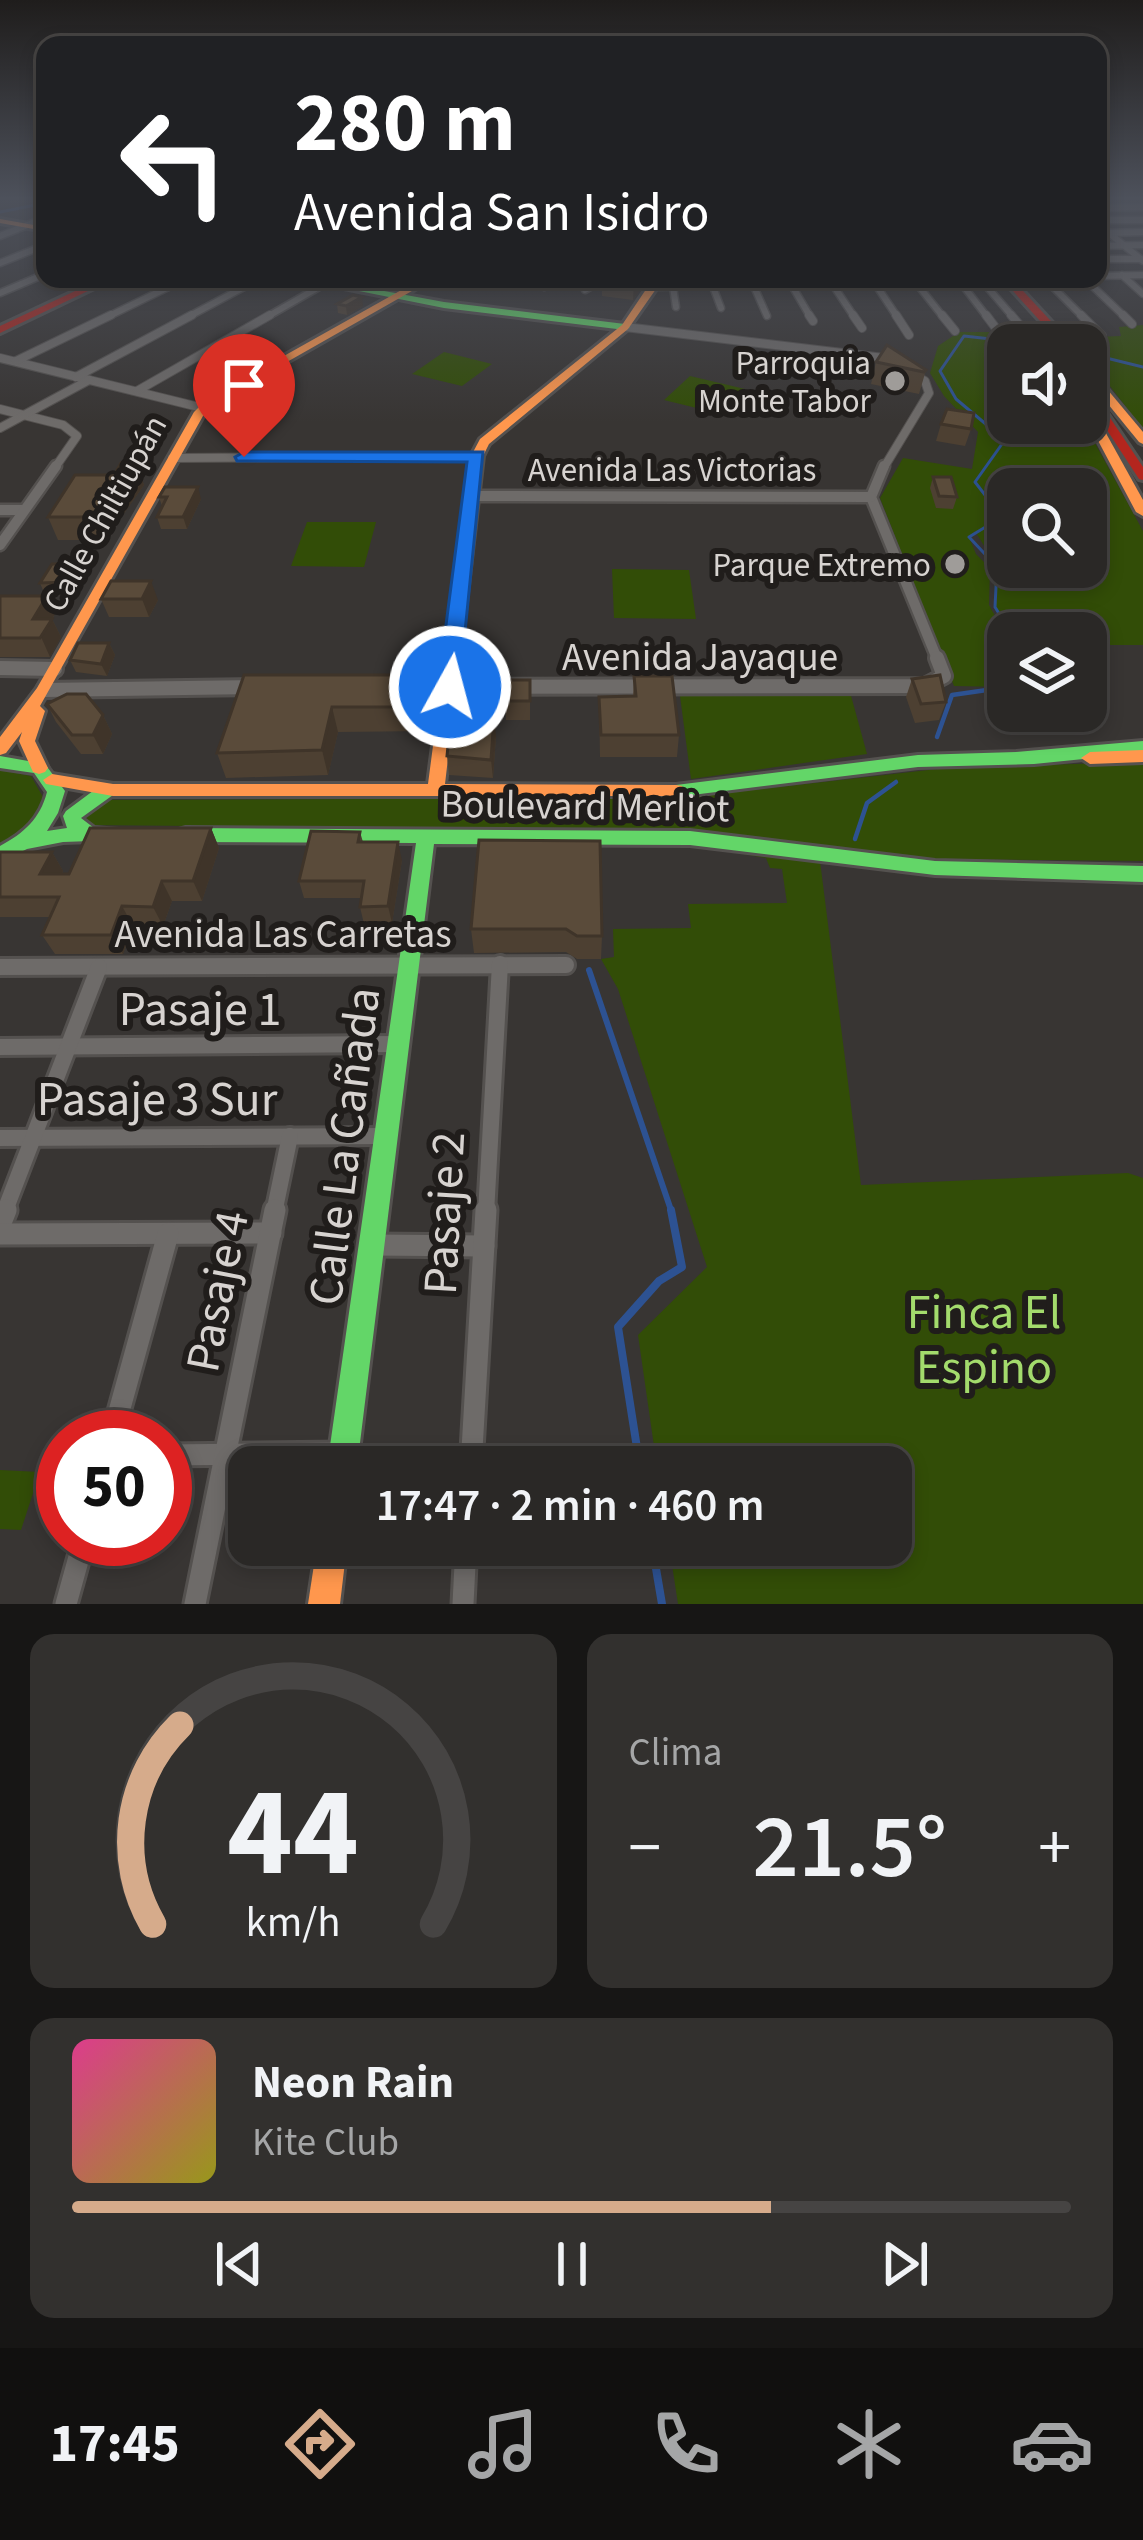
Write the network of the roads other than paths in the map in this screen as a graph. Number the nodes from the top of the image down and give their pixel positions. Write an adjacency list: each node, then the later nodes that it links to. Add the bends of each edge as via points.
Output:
1 (1122, 275): 2 (street); 3 (street); 28 (street)
2 (1143, 275)
3 (1107, 276)
4 (36, 278): 27 (street)
5 (88, 288): 42 (main road)
6 (166, 288): 46 (street)
7 (242, 288): 47 (street)
8 (308, 288): 49 (street)
9 (357, 288): 29 (main road)
10 (413, 288): 29 (main road, Calle Chiltiupán)
11 (588, 288): 26 (street)
12 (659, 288): 40 (main road)
13 (664, 288): 30 (street)
14 (713, 288): 31 (street)
15 (755, 288): 32 (street)
16 (794, 288): 33 (street)
17 (836, 288): 41 (street)
18 (878, 288): 44 (street)
19 (921, 288): 43 (street)
20 (964, 288): 34 (street)
21 (1002, 288): 35 (street)
22 (1004, 288): 36 (main road)
23 (1006, 288): 37 (main road)
24 (1054, 288): 38 (street)
25 (1094, 288): 39 (street)
26 (585, 290)
27 (0, 293)
28 (1143, 294)
29 (398, 297): 40 (main road); 52 (main road, Calle Chiltiupán)
30 (676, 308)
31 (721, 308)
32 (767, 316)
33 (813, 321)
34 (993, 324)
35 (1021, 324)
36 (1035, 324)
37 (1045, 324)
38 (1090, 324)
39 (1132, 324)
40 (626, 327): 60 (main road, via 484,442); 64 (street, via 884,358 912,370 928,393)
41 (862, 328)
42 (0, 330)
43 (956, 331)
44 (909, 335)
45 (0, 358): 46 (street)
46 (15, 362): 47 (street)
47 (76, 376): 48 (street)
48 (89, 380): 49 (street); 55 (street)
49 (137, 392): 52 (street)
50 (1107, 399): 57 (main road)
51 (1107, 403): 59 (main road)
52 (203, 408): 61 (main road, Calle Chiltiupán)
53 (0, 409): 55 (street)
54 (1107, 412): 62 (main road)
55 (23, 415): 56 (street); 66 (street, via 77,436)
56 (0, 428)
57 (1143, 440)
58 (1106, 444): 67 (main road)
59 (1143, 450)
60 (477, 456): 61 (street); 63 (main road)
61 (172, 458): 70 (main road, Calle Chiltiupán)
62 (1143, 476)
63 (474, 496): 64 (street, Avenida Las Victorias); 73 (main road)
64 (871, 497): 73 (street, Avenida Jayaque, via 945,672 941,679 925,686)
65 (0, 510): 66 (street)
66 (24, 511): 68 (street)
67 (1143, 512)
68 (0, 545)
69 (0, 668): 70 (street)
70 (50, 679): 71 (street); 74 (main road, Calle Chiltiupán); 77 (main road, Calle Chiltiupán, via 27,741)
71 (272, 687)
72 (409, 687): 73 (street, Avenida Jayaque)
73 (450, 687): 78 (main road)
74 (0, 749)
75 (1143, 752): 78 (main road, Boulevard Merliot, via 918,761 689,790)
76 (0, 763): 77 (main road, Boulevard Merliot)
77 (46, 774): 79 (main road, Boulevard Merliot, via 68,786); 82 (main road, via 55,803)
78 (436, 789): 79 (main road, Boulevard Merliot)
79 (108, 790): 80 (main road, via 72,816)
80 (90, 835): 81 (main road, Boulevard Merliot); 82 (main road, Boulevard Merliot)
81 (426, 837): 84 (main road, Boulevard Merliot, via 690,838 935,868); 86 (main road, Calle La Cañada)
82 (25, 842): 83 (main road)
83 (0, 855)
84 (1143, 874)
85 (500, 964): 86 (street, Avenida Las Carretas); 87 (street, Avenida Las Carretas); 102 (street, Pasaje 2)
86 (409, 965): 89 (street, Avenida Las Carretas); 90 (main road, Calle La Cañada)
87 (566, 965)
88 (0, 967): 89 (street, Avenida Las Carretas)
89 (99, 967): 92 (street)
90 (400, 1044): 92 (street, Pasaje 1); 94 (main road, Calle La Cañada)
91 (0, 1047): 92 (street, Pasaje 1)
92 (68, 1047): 96 (street)
93 (290, 1136): 94 (street, Pasaje 3 Sur); 96 (street, Pasaje 3 Sur); 100 (street, Pasaje 4)
94 (387, 1136): 101 (main road, Calle La Cañada)
95 (0, 1138): 96 (street, Pasaje 3 Sur)
96 (34, 1138): 97 (street)
97 (0, 1225)
98 (0, 1234): 99 (street)
99 (168, 1234): 100 (street); 103 (street)
100 (271, 1234): 107 (street, Pasaje 4)
101 (373, 1244): 102 (street); 104 (main road, Calle La Cañada)
102 (484, 1246): 105 (street, Pasaje 2)
103 (119, 1410)
104 (345, 1446)
105 (472, 1446)
106 (192, 1455): 107 (street)
107 (226, 1455): 112 (street, Pasaje 4)
108 (77, 1566): 111 (street)
109 (329, 1566): 113 (main road)
110 (465, 1566): 114 (street)
111 (66, 1604)
112 (196, 1604)
113 (324, 1604)
114 (463, 1604)

